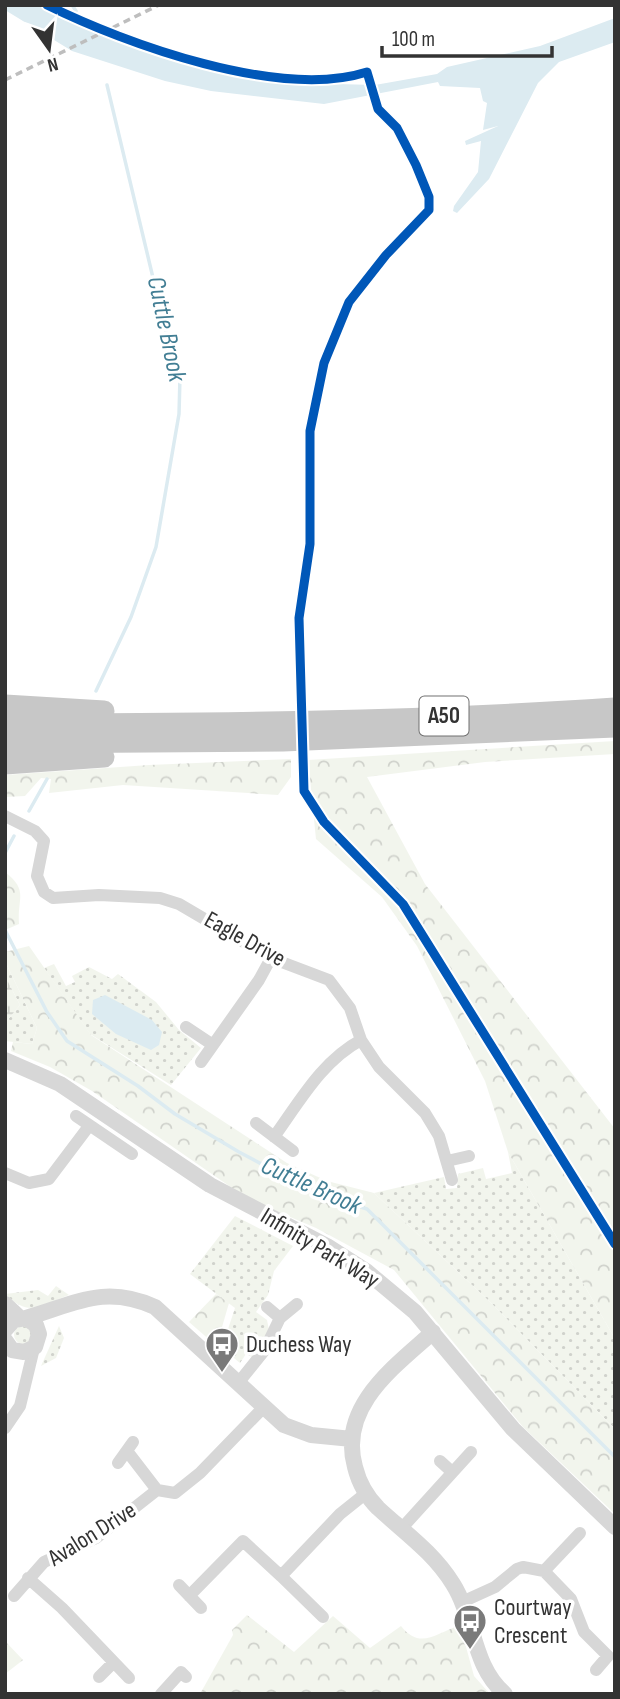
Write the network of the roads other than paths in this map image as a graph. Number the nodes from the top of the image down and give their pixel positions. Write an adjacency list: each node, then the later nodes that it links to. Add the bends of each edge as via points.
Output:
1 (5, 705): 3 (highway)
2 (615, 708): 3 (highway, A50)
3 (274, 722): 4 (highway, A50)
4 (5, 724)
5 (615, 727): 6 (highway, A50)
6 (252, 742): 7 (highway, A50); 8 (highway)
7 (5, 743)
8 (5, 764)
9 (5, 816): 10 (street, Eagle Drive, via 35,831 44,841 37,876 44,892 53,898 160,898 197,913)
10 (271, 958): 12 (street, Eagle Drive, via 329,981 350,1008); 13 (street)
11 (186, 1027): 13 (street)
12 (361, 1040): 19 (street, via 327,1065); 23 (street, Eagle Drive, via 379,1067 425,1113)
13 (213, 1045): 15 (street)
14 (5, 1059): 34 (street, Infinity Park Way, via 60,1084 210,1185 346,1258 382,1283)
15 (201, 1062)
16 (76, 1116): 18 (street)
17 (256, 1124): 19 (street)
18 (89, 1126): 21 (street); 24 (street, via 49,1179 29,1183)
19 (274, 1137): 20 (street)
20 (293, 1151)
21 (132, 1154)
22 (470, 1156): 23 (street)
23 (447, 1161): 25 (street, Eagle Drive)
24 (5, 1173)
25 (452, 1180)
26 (5, 1304): 30 (street)
27 (297, 1304): 31 (street)
28 (68, 1306): 30 (street); 33 (street); 38 (street, via 102,1295 119,1295 155,1307)
29 (267, 1307): 31 (street)
30 (23, 1318): 32 (street, via 10,1322); 33 (street)
31 (280, 1318): 38 (street, via 264,1351)
32 (5, 1331)
33 (39, 1331): 36 (street)
34 (433, 1332): 41 (street, via 376,1385 357,1416); 48 (street, Infinity Park Way, via 513,1429)
35 (10, 1346): 36 (street); 37 (street, via 21,1361)
36 (34, 1348): 37 (street)
37 (24, 1382): 40 (street, via 16,1414)
38 (239, 1382): 39 (street)
39 (264, 1408): 41 (street, via 297,1431); 46 (street, via 181,1490)
40 (5, 1428)
41 (352, 1439): 47 (street, via 353,1461)
42 (471, 1452): 45 (street)
43 (440, 1461): 45 (street)
44 (118, 1463): 46 (street, via 130,1447)
45 (451, 1471): 49 (street)
46 (157, 1490): 53 (street, Avalon Drive, via 96,1538 53,1557)
47 (365, 1493): 49 (street); 52 (street)
48 (615, 1527)
49 (402, 1528): 57 (street, via 437,1561)
50 (580, 1533): 51 (street)
51 (544, 1571): 57 (street, via 517,1569 495,1587); 60 (street, via 571,1600 584,1632)
52 (281, 1576): 56 (street, via 243,1541); 59 (street)
53 (28, 1578): 55 (street, Avalon Drive); 61 (street, Avalon Drive)
54 (179, 1585): 56 (street)
55 (14, 1596)
56 (190, 1596): 58 (street)
57 (462, 1602): 67 (street, via 485,1670)
58 (201, 1608)
59 (323, 1616)
60 (611, 1652): 62 (street)
61 (113, 1663): 63 (street); 65 (street, Avalon Drive)
62 (597, 1670)
63 (99, 1677)
64 (186, 1677): 66 (street, via 181,1672)
65 (129, 1678)
66 (162, 1694)
67 (505, 1694)

